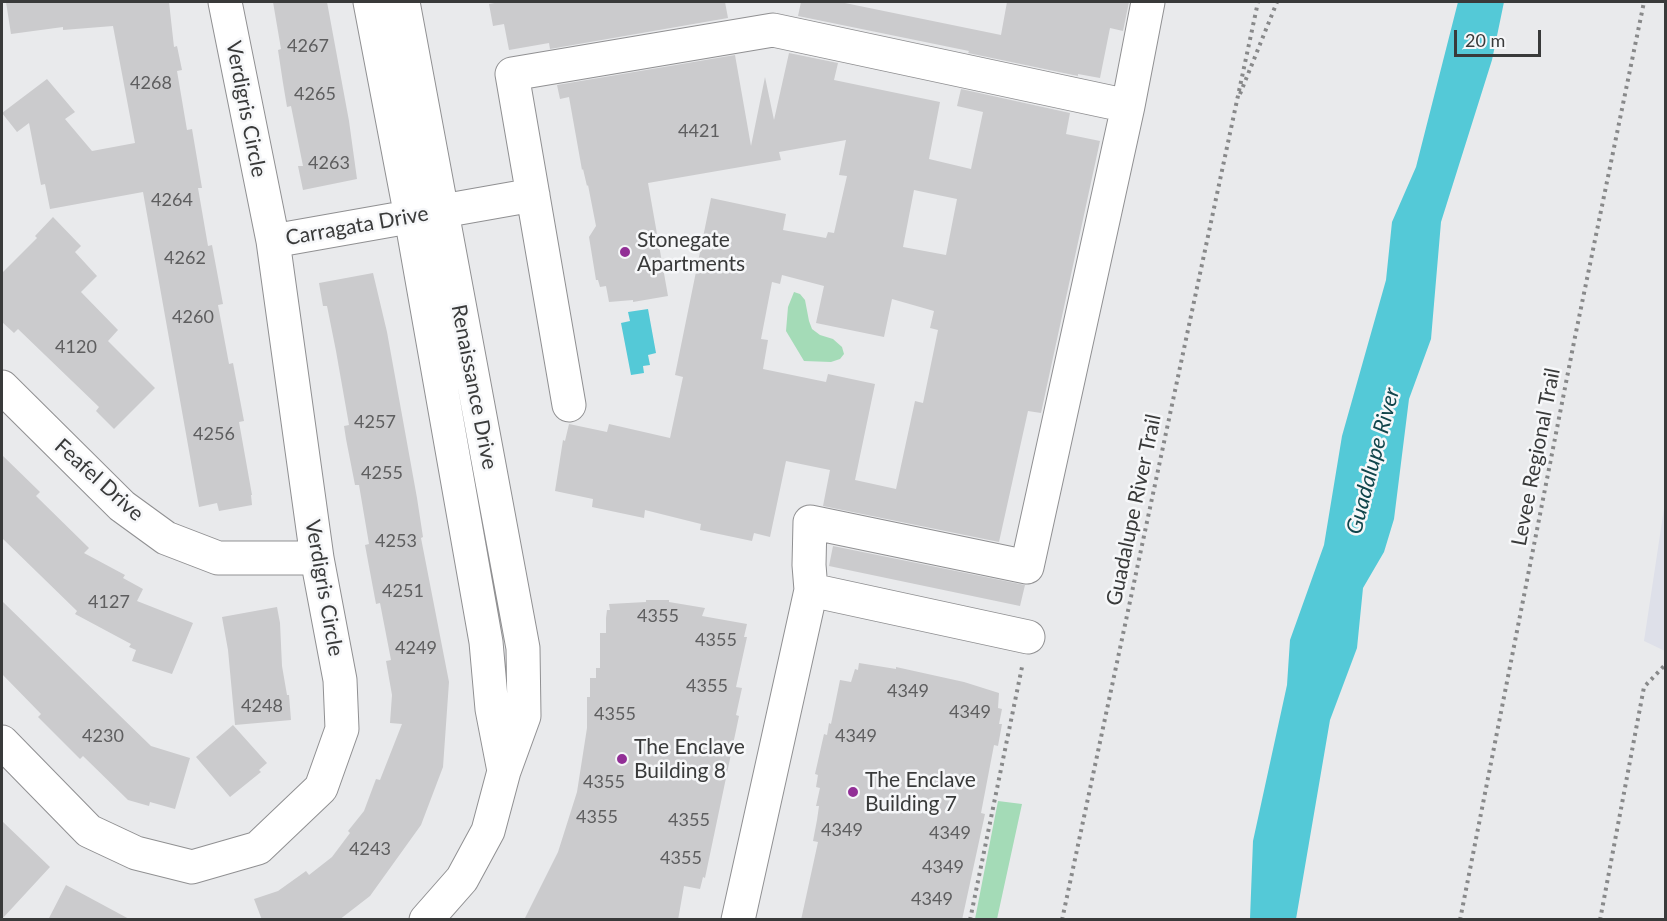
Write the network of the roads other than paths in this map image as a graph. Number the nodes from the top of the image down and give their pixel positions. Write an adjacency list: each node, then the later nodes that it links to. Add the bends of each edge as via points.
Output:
1 (225, 2): 8 (street, Verdigris Circle)
2 (370, 2): 7 (street, Renaissance Drive)
3 (404, 2): 7 (street, Renaissance Drive)
4 (1148, 2): 5 (street)
5 (1128, 106): 6 (street, via 774,30 512,74); 12 (street, via 1027,567 810,522)
6 (533, 195): 7 (street, Carragata Drive); 10 (street)
7 (426, 214): 8 (street, Carragata Drive); 15 (street, Renaissance Drive, via 492,709 504,771 488,831 462,879)
8 (273, 241): 11 (street, Verdigris Circle)
9 (2, 387): 11 (street, Feafel Drive, via 122,506 166,538 218,558)
10 (569, 405)
11 (317, 558): 14 (street, Verdigris Circle, via 340,680 342,729 321,788 258,849 192,867 136,854 88,831)
12 (811, 590): 13 (street); 16 (street)
13 (1028, 637)
14 (2, 742)
15 (426, 920)
16 (738, 920)

